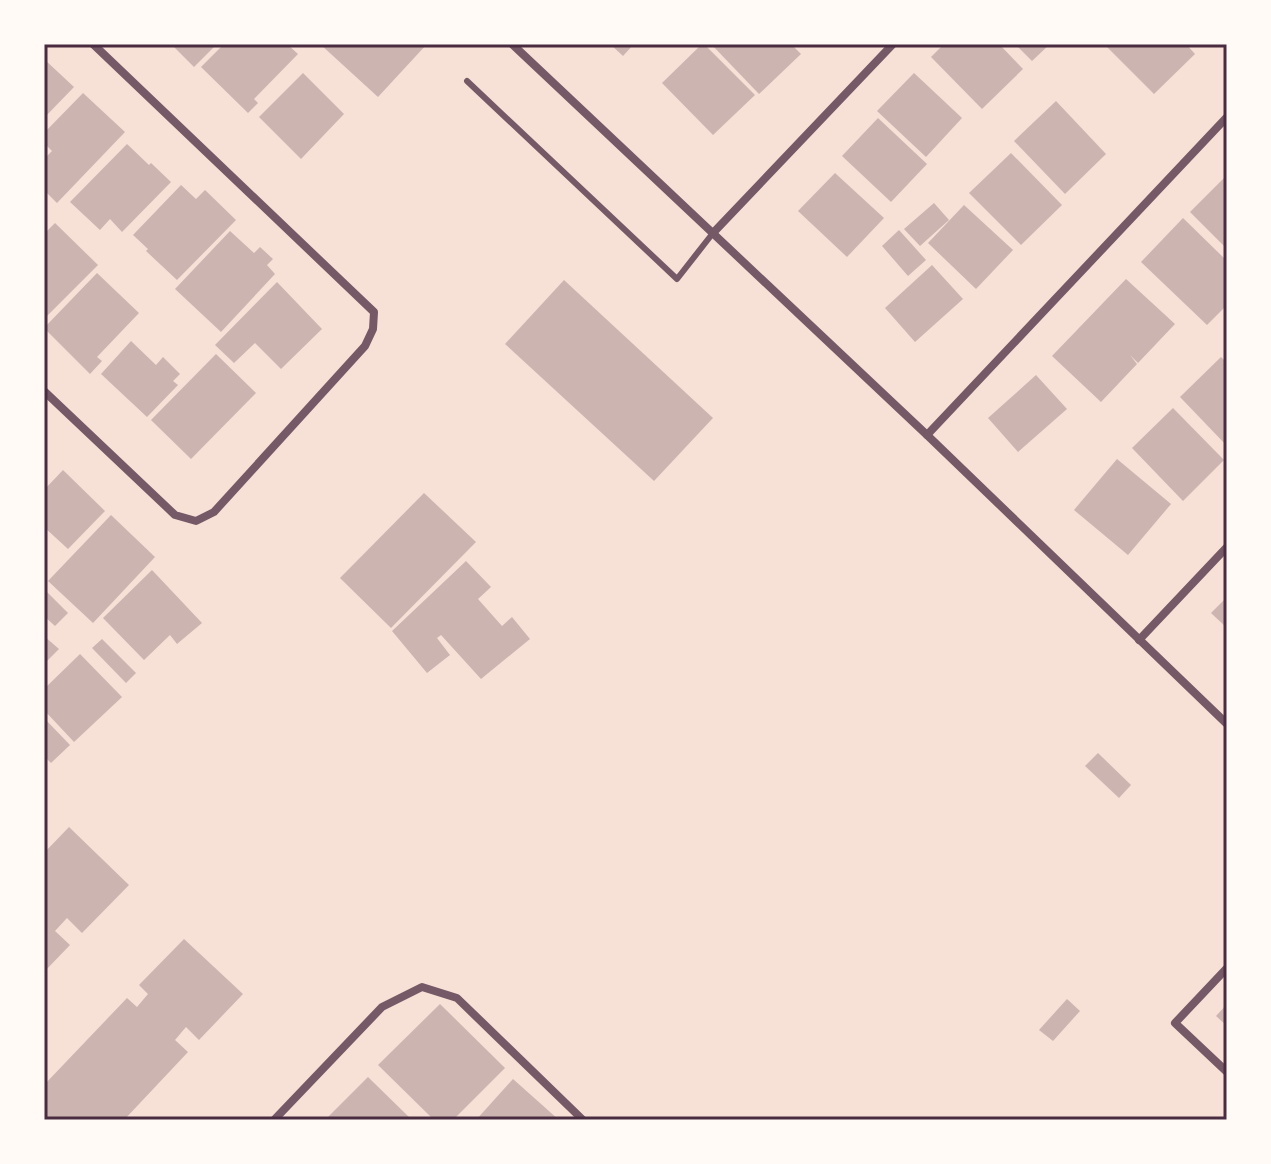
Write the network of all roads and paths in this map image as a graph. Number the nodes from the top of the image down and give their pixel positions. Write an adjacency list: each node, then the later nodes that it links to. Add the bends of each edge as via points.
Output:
1 (93, 44): 7 (street, via 374,312 373,329 365,346 214,512 196,521 175,515)
2 (512, 44): 6 (street)
3 (893, 44): 6 (street)
4 (467, 81): 6 (lane, via 677,279)
5 (1227, 117): 8 (street)
6 (713, 233): 8 (street)
7 (44, 391)
8 (927, 435): 10 (street)
9 (1227, 547): 10 (street)
10 (1139, 640): 11 (street)
11 (1227, 724)
12 (1227, 968): 13 (street, via 1175,1023)
13 (1227, 1072)
14 (274, 1120): 15 (street, via 382,1007 422,987 457,998)
15 (583, 1120)

